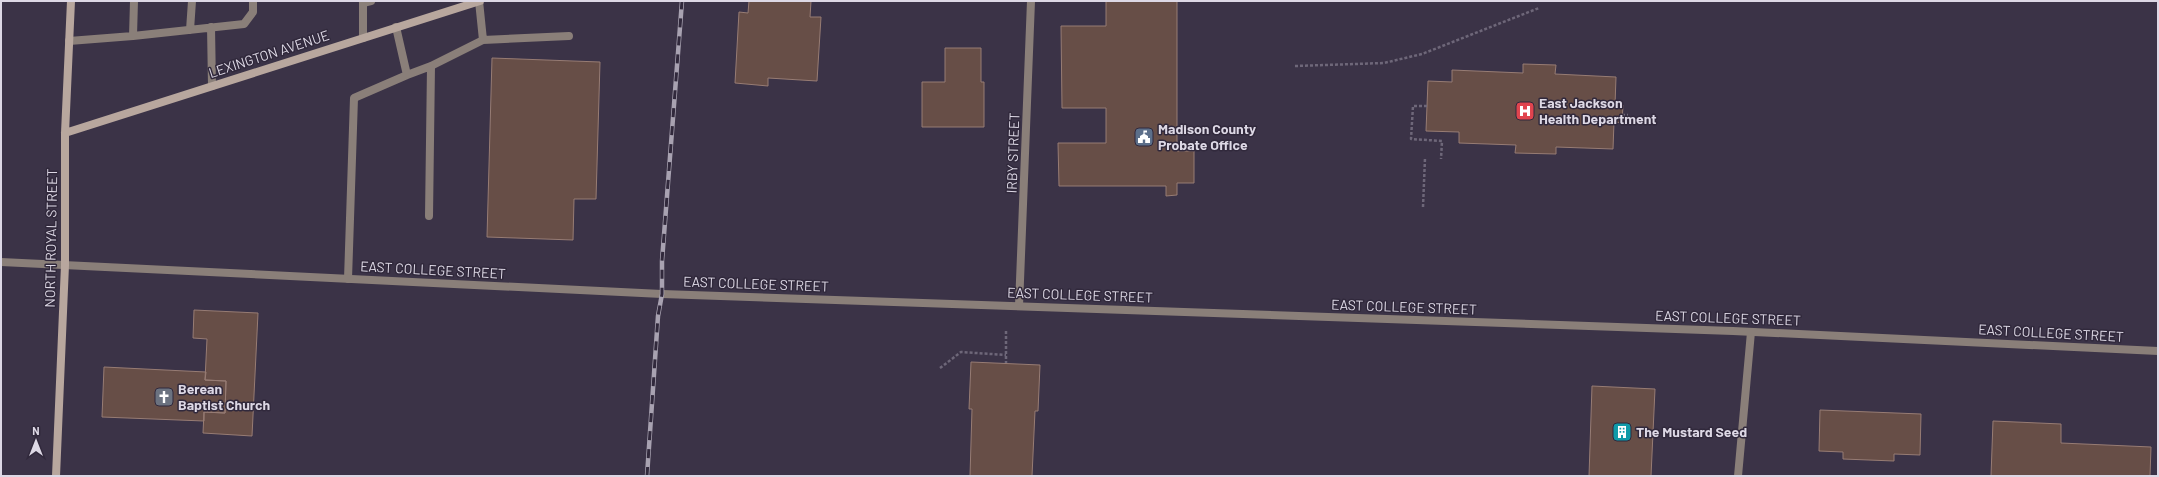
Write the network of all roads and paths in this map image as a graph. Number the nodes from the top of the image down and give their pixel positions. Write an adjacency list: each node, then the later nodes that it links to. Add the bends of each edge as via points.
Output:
1 (71, 1): 16 (main road, NORTH ROYAL STREET)
2 (134, 1): 12 (street)
3 (192, 1): 11 (street)
4 (253, 1): 9 (street, via 253,12 244,24)
5 (480, 1): 10 (main road, LEXINGTON AVENUE); 15 (street)
6 (1031, 1): 32 (street, IRBY STREET)
7 (366, 2): 14 (street)
8 (1539, 8): 18 (path, via 1422,54 1384,63)
9 (211, 27): 11 (street); 20 (street)
10 (396, 27): 14 (main road, LEXINGTON AVENUE); 19 (street)
11 (190, 30): 12 (street)
12 (134, 36): 16 (street)
13 (569, 36): 15 (street)
14 (363, 38): 20 (main road, LEXINGTON AVENUE)
15 (483, 40): 17 (street)
16 (69, 41): 24 (main road, NORTH ROYAL STREET)
17 (431, 66): 19 (street); 28 (street)
18 (1295, 66)
19 (407, 75): 31 (street, via 354,98)
20 (212, 86): 24 (main road, LEXINGTON AVENUE)
21 (1427, 106): 26 (path, via 1414,106 1411,138 1442,140)
22 (1622, 116): 23 (path)
23 (1628, 116)
24 (65, 132): 30 (main road, NORTH ROYAL STREET)
25 (1425, 158): 27 (path)
26 (1441, 159)
27 (1423, 207)
28 (429, 216)
29 (1, 262): 30 (street, EAST COLLEGE STREET)
30 (65, 265): 31 (street, EAST COLLEGE STREET); 39 (main road, NORTH ROYAL STREET)
31 (348, 279): 32 (street, EAST COLLEGE STREET)
32 (1019, 306): 34 (street, EAST COLLEGE STREET)
33 (1006, 331): 36 (path)
34 (1751, 332): 35 (street, EAST COLLEGE STREET); 40 (street)
35 (2158, 351)
36 (1006, 355): 37 (path); 38 (path, via 961,352)
37 (1006, 363)
38 (940, 368)
39 (56, 476)
40 (1738, 476)

